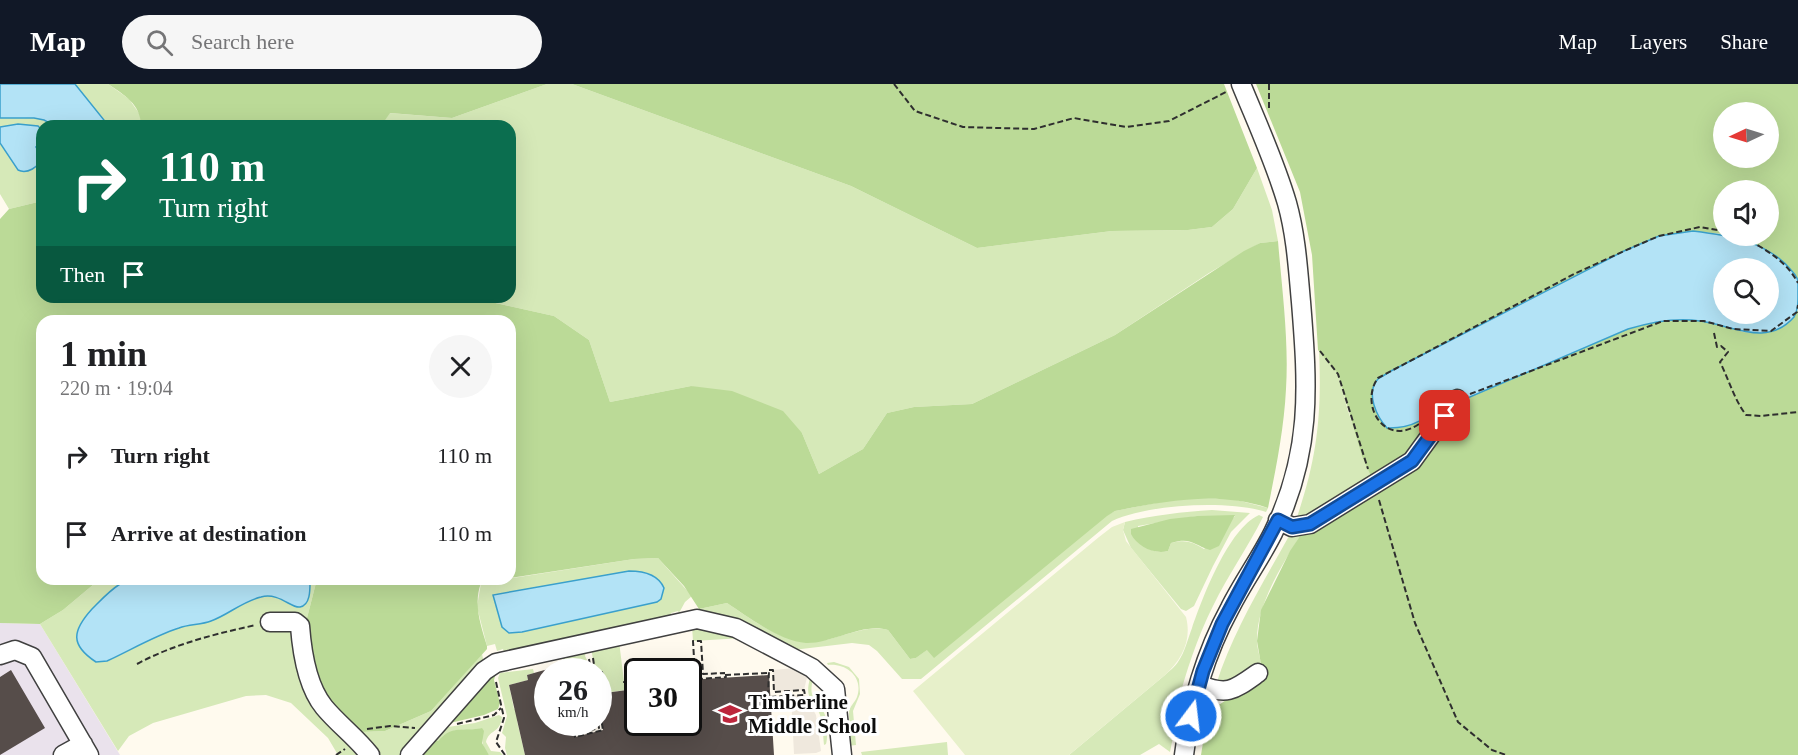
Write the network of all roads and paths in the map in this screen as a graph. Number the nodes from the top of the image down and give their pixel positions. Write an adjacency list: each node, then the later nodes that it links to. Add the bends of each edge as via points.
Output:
1 (894, 84): 3 (path, via 915,111 963,127 1034,129 1074,118 1126,127 1170,122)
2 (1269, 84): 4 (path)
3 (1235, 88): 15 (street, via 1272,160 1290,214 1296,249 1307,389 1304,437 1293,484)
4 (1269, 114)
5 (1713, 229): 13 (path, via 1700,227 1659,236 1624,251 1378,378 1371,394 1376,418 1383,426 1401,431)
6 (1759, 246): 7 (path, via 1791,269)
7 (1798, 283)
8 (1798, 305): 11 (path, via 1797,312 1771,331 1733,329 1704,321 1663,321)
9 (1714, 333): 12 (path, via 1717,347 1728,352 1720,362 1737,404 1746,415)
10 (1319, 350): 14 (path, via 1338,374 1362,456)
11 (1457, 399): 14 (street, via 1412,461)
12 (1798, 412)
13 (1422, 422)
14 (1375, 485): 15 (street, via 1310,524 1292,527); 38 (path, via 1415,623 1458,722 1492,750)
15 (1278, 520): 25 (street, via 1222,624)
16 (270, 622): 19 (path, via 179,646); 29 (street, via 295,622 300,626 302,650 323,706)
17 (0, 655): 30 (street, via 15,650 32,657)
18 (694, 658): 22 (path, via 693,641 701,641 703,674)
19 (137, 664)
20 (769, 672): 20 (path, via 773,670 774,692 804,690 805,695 768,697); 22 (path)
21 (1258, 673): 25 (street, via 1231,691 1214,691)
22 (725, 675): 24 (path)
23 (496, 679): 26 (path)
24 (702, 679)
25 (1200, 685): 37 (street)
26 (502, 705): 27 (path, via 494,715); 35 (path, via 504,722 496,742)
27 (450, 725)
28 (418, 727): 29 (path, via 375,727)
29 (356, 738): 32 (path); 33 (street)
30 (86, 749): 31 (street)
31 (63, 755)
32 (336, 755)
33 (370, 755)
34 (410, 755): 36 (street, via 478,677 496,663 689,619 736,628 812,668 835,689)
35 (505, 755)
36 (842, 755)
37 (1184, 755)
38 (1506, 755)

